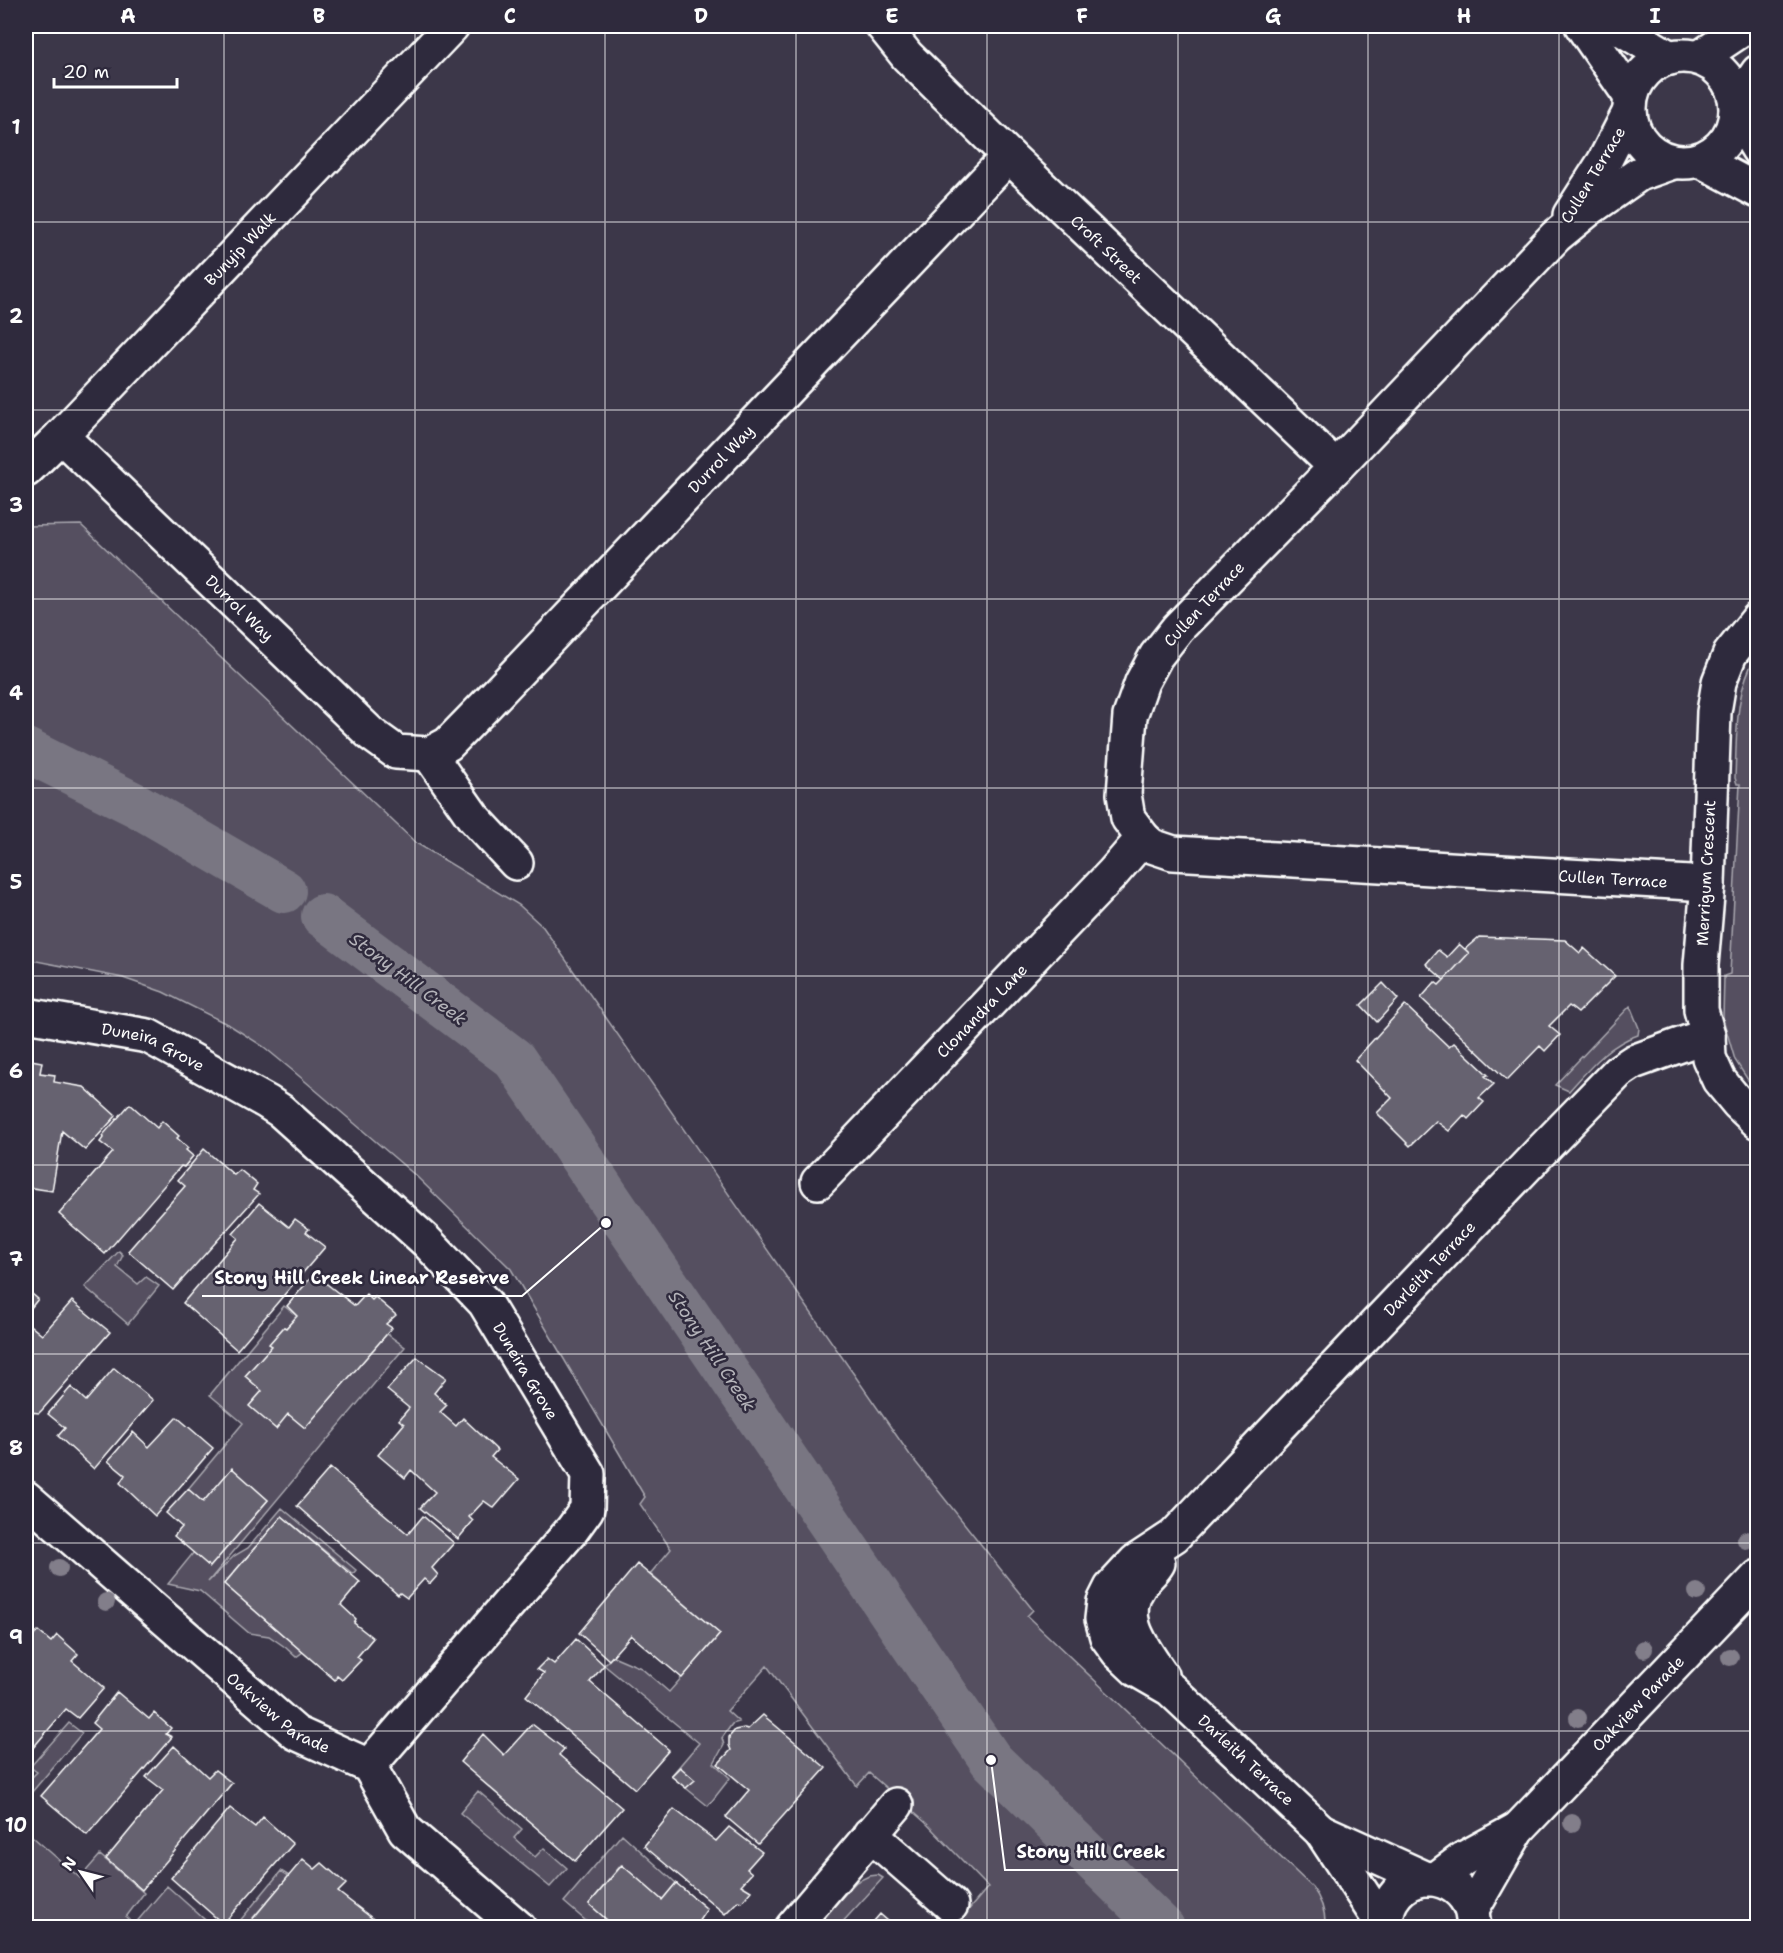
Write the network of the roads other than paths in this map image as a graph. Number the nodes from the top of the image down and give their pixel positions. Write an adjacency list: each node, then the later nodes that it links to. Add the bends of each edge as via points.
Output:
1 (452, 26): 15 (street, Bunyip Walk)
2 (883, 26): 11 (street, Croft Street, via 907,56)
3 (1582, 26): 8 (street)
4 (1617, 26): 6 (street)
5 (1747, 26): 6 (street)
6 (1684, 58): 8 (street, via 1656,63 1645,72 1636,83); 9 (street, via 1713,66 1724,76 1732,89)
7 (1758, 72): 9 (street)
8 (1630, 105): 12 (street, via 1633,131 1643,146 1657,157); 14 (street, Cullen Terrace, via 1600,169)
9 (1736, 109): 10 (street); 12 (street, via 1725,142 1713,153)
10 (1758, 149)
11 (1009, 156): 16 (street, Croft Street); 19 (street, Durrol Way, via 485,706 448,744)
12 (1687, 161): 13 (street); 14 (street, Cullen Terrace, via 1639,174)
13 (1758, 191)
14 (1556, 237): 16 (street, Cullen Terrace)
15 (61, 436): 17 (street, Bunyip Walk); 19 (street, Durrol Way, via 371,735 396,752)
16 (1336, 467): 20 (street, Cullen Terrace, via 1178,628 1142,682 1130,716 1124,794 1128,818)
17 (26, 470)
18 (1758, 619): 22 (street, Merrigum Crescent, via 1730,654 1719,682 1714,712)
19 (429, 754): 21 (street, via 473,817)
20 (1143, 838): 22 (street, Cullen Terrace, via 1152,846 1173,853); 26 (street, Clonandra Lane)
21 (516, 863)
22 (1708, 884): 24 (street, Merrigum Crescent, via 1701,965 1701,1010)
23 (26, 1015): 29 (street, Duneira Grove, via 148,1036 281,1111 426,1240 485,1303 588,1474 587,1509 572,1530)
24 (1708, 1035): 25 (street, Merrigum Crescent, via 1709,1058 1719,1080); 32 (street, Darleith Terrace, via 1633,1062 1618,1072 1174,1536 1131,1601 1131,1621 1137,1638 1170,1689)
25 (1758, 1122)
26 (818, 1182)
27 (26, 1498): 29 (street, Oakview Parade, via 296,1733)
28 (1758, 1577): 31 (street, Oakview Parade)
29 (369, 1766): 37 (street, via 405,1830)
30 (896, 1804): 33 (street)
31 (1518, 1829): 34 (street, Oakview Parade); 36 (street, Oakview Parade)
32 (1321, 1831): 34 (street, Darleith Terrace); 39 (street, Darleith Terrace)
33 (870, 1834): 35 (street); 38 (street)
34 (1431, 1879): 36 (street, Darleith Terrace, via 1458,1889 1466,1898); 39 (street, Oakview Parade, via 1401,1889 1386,1913)
35 (951, 1905)
36 (1474, 1921)
37 (519, 1928)
38 (792, 1928)
39 (1385, 1928)

